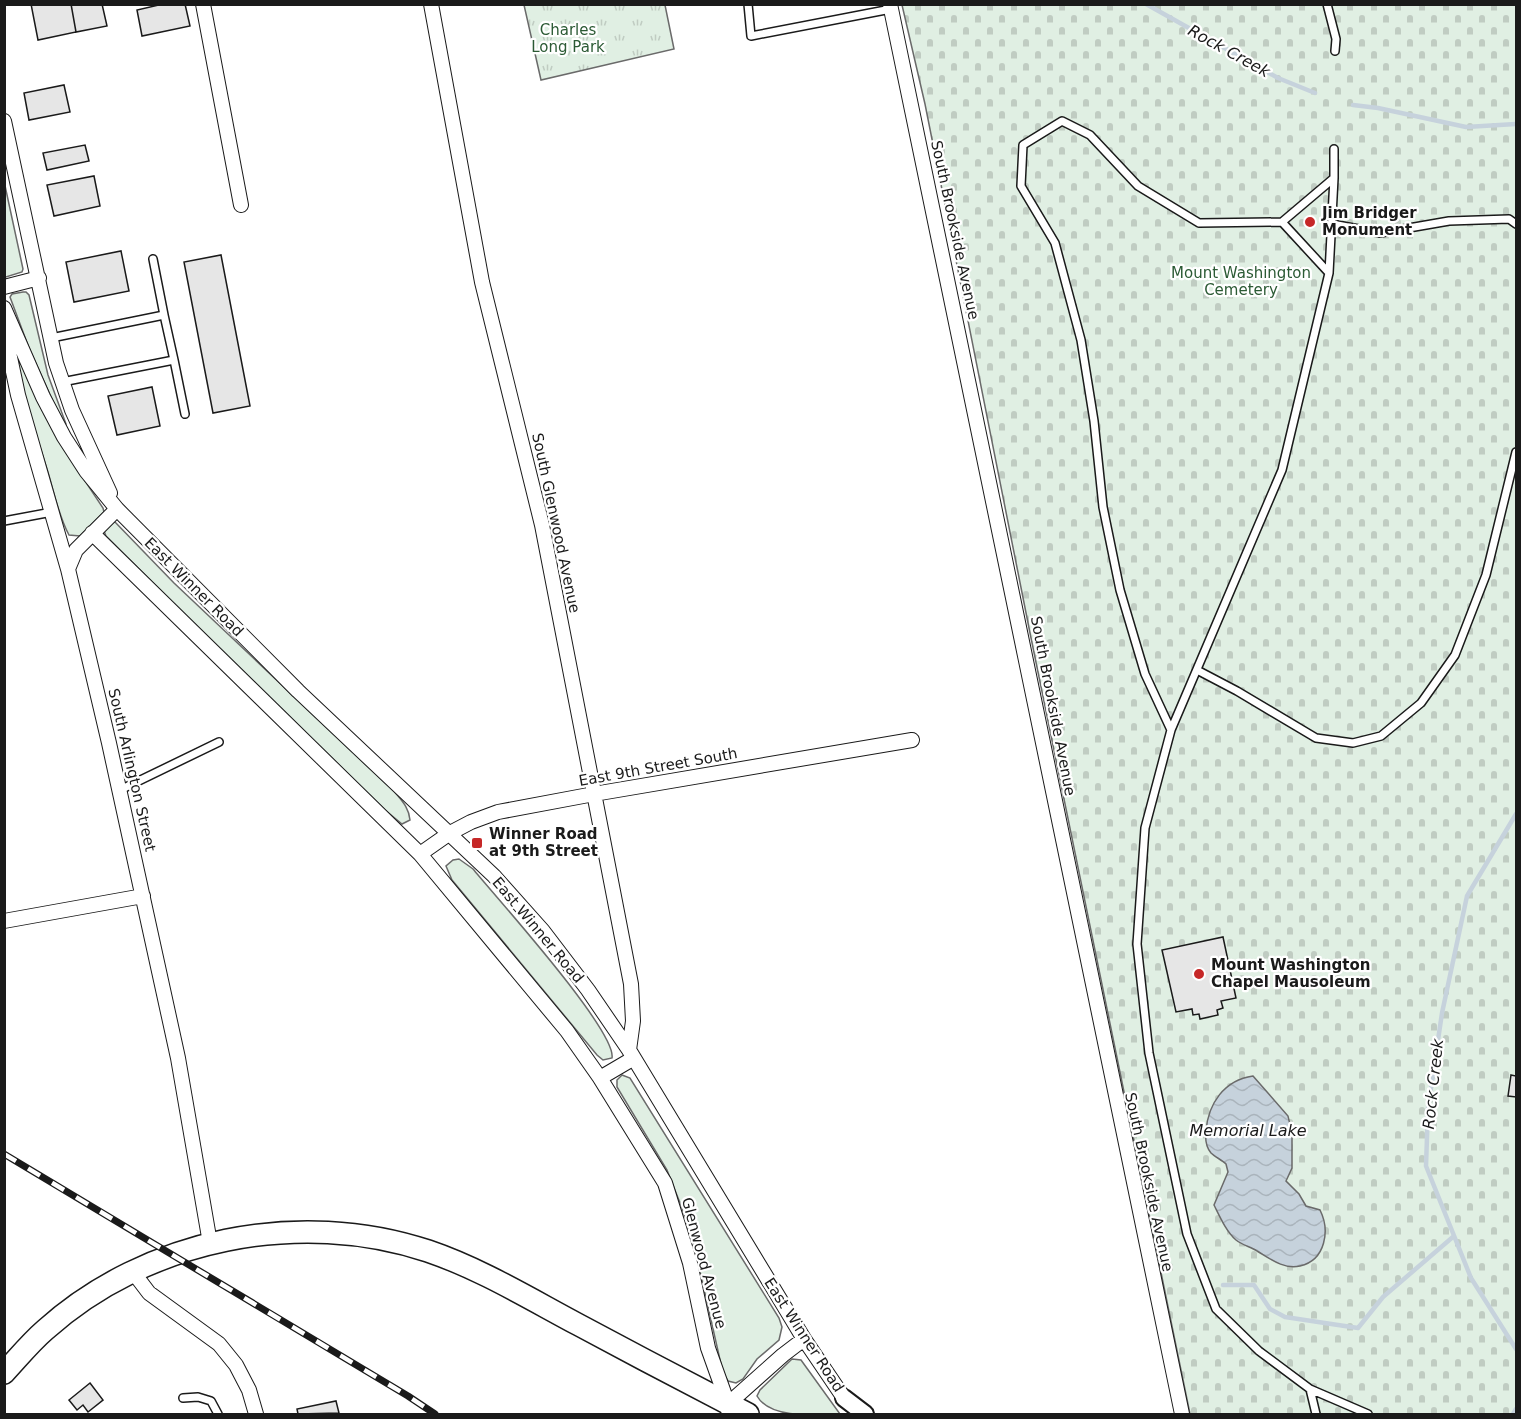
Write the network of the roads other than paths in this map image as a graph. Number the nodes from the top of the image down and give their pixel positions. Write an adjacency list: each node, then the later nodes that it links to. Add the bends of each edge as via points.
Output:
1 (203, 4): 10 (street)
2 (431, 4): 36 (street, South Glenwood Avenue, via 483,282 542,525)
3 (748, 4): 5 (lane, via 751,36)
4 (1327, 4): 6 (lane)
5 (890, 7): 56 (street, South Brookside Avenue)
6 (1335, 51)
7 (4, 121): 16 (street, East Winner Road)
8 (1334, 149): 9 (lane)
9 (1334, 178): 11 (lane); 12 (lane)
10 (241, 205)
11 (1282, 222): 15 (lane); 32 (lane, via 1199,223 1138,186 1090,135 1062,121 1023,145 1021,186 1055,243 1081,340 1103,507 1120,590 1145,674)
12 (1332, 224): 13 (lane, via 1380,233 1449,221 1509,219); 15 (lane)
13 (1516, 224)
14 (153, 259): 19 (lane)
15 (1329, 273): 31 (lane, via 1282,470)
16 (39, 278): 17 (street); 21 (street, East Winner Road)
17 (4, 287)
18 (4, 308): 26 (street, East Winner Road, via 64,437)
19 (164, 315): 21 (lane); 22 (lane)
20 (4, 329): 27 (street, South Arlington Street, via 18,395)
21 (51, 338): 23 (street, East Winner Road)
22 (174, 360): 23 (lane); 24 (lane)
23 (62, 382): 26 (street, East Winner Road)
24 (185, 414)
25 (1516, 452): 31 (lane, via 1486,575 1455,655 1421,703 1382,736 1353,743 1316,738)
26 (117, 509): 29 (street); 37 (street, East Winner Road, via 298,691)
27 (52, 512): 28 (lane); 30 (street, South Arlington Street)
28 (4, 522)
29 (92, 533): 30 (street, via 76,550); 38 (street)
30 (68, 569): 35 (street, South Arlington Street)
31 (1197, 670): 32 (lane)
32 (1171, 730): 47 (lane, via 1145,828 1137,944 1149,1053 1187,1234 1216,1309 1259,1351)
33 (912, 740): 36 (street, East 9th Street South)
34 (219, 742): 35 (lane)
35 (120, 790): 39 (street, South Arlington Street)
36 (594, 794): 37 (street, East 9th Street South, via 498,812); 41 (street, South Glenwood Avenue, via 631,984)
37 (450, 833): 38 (street, East 9th Street South); 41 (street, East Winner Road, via 543,931)
38 (420, 855): 42 (street, via 567,1031)
39 (143, 896): 40 (street); 43 (street, South Arlington Street, via 178,1058)
40 (4, 921)
41 (632, 1054): 42 (street); 45 (street, East Winner Road)
42 (600, 1078): 50 (street, Glenwood Avenue, via 665,1183)
43 (208, 1234): 44 (main road); 50 (main road, via 321,1233 374,1238 428,1251 504,1285)
44 (133, 1272): 46 (main road, via 68,1312); 52 (street, via 148,1293 219,1344 236,1365)
45 (804, 1339): 49 (street, East Winner Road); 50 (street)
46 (4, 1373)
47 (1310, 1389): 57 (lane); 58 (lane)
48 (183, 1398): 51 (lane, via 211,1401)
49 (844, 1398): 54 (street, East Winner Road); 55 (street, East Winner Road)
50 (728, 1409): 53 (main road)
51 (218, 1414)
52 (256, 1414)
53 (748, 1414)
54 (851, 1414)
55 (865, 1414)
56 (1182, 1414)
57 (1316, 1414)
58 (1368, 1414)

